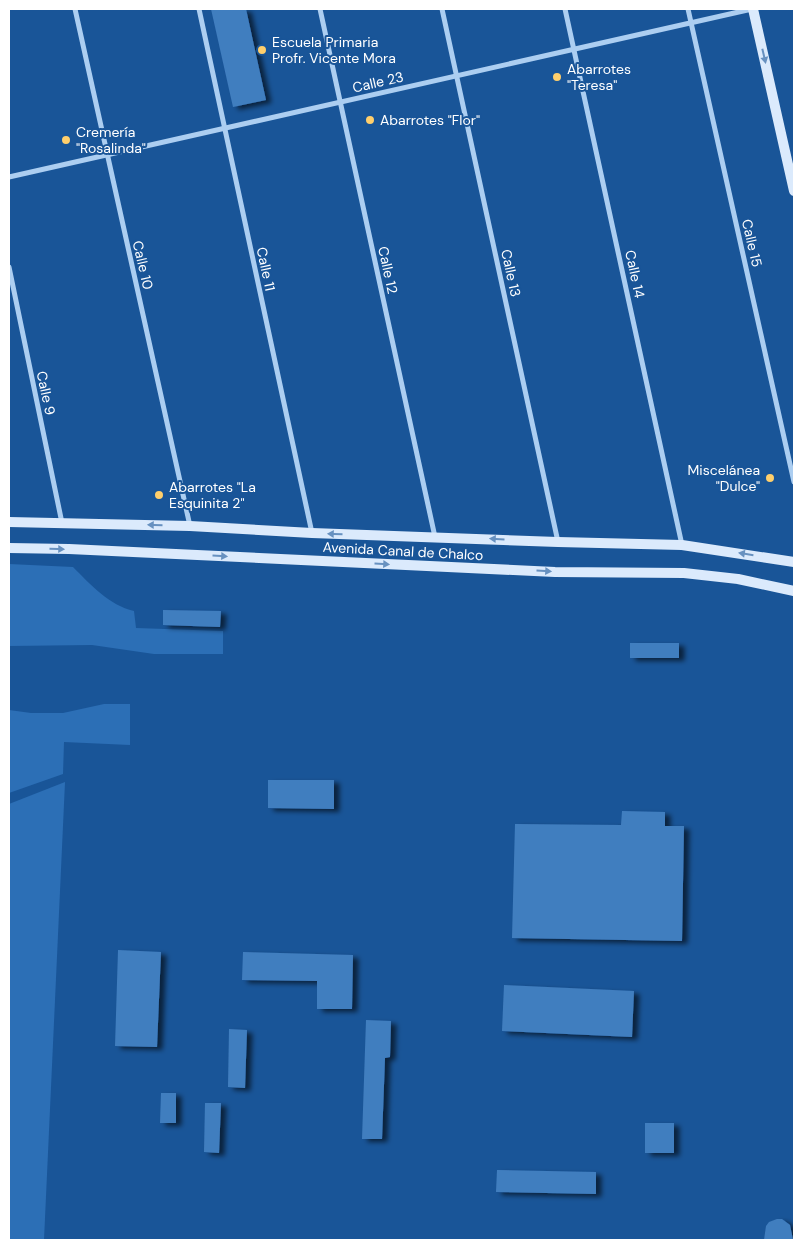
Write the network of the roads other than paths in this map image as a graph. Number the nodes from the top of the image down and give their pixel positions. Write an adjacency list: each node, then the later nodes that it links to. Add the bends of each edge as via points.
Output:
1 (75, 9): 13 (street, Calle 10)
2 (199, 9): 12 (street, Calle 11)
3 (320, 9): 11 (street, Calle 12)
4 (442, 9): 10 (street, Calle 13)
5 (565, 9): 9 (street, Calle 14)
6 (688, 9): 8 (street, Calle 15)
7 (752, 9): 8 (street, Calle 23); 15 (main road, one-way to 15)
8 (692, 22): 9 (street, Calle 23); 17 (street, Calle 15)
9 (574, 49): 10 (street, Calle 23); 24 (street, Calle 14)
10 (457, 76): 11 (street, Calle 23); 23 (street, Calle 13)
11 (340, 102): 12 (street, Calle 23); 22 (street, Calle 12)
12 (224, 128): 13 (street, Calle 23); 21 (street, Calle 11)
13 (106, 155): 14 (street, Calle 23); 20 (street, Calle 10)
14 (9, 177)
15 (794, 184)
16 (9, 267): 19 (street, Calle 9)
17 (794, 482)
18 (9, 522): 19 (main road, Avenida Canal de Chalco)
19 (62, 524): 20 (main road, Avenida Canal de Chalco, one-way to 19)
20 (190, 526): 21 (main road, Avenida Canal de Chalco)
21 (312, 533): 22 (main road, Avenida Canal de Chalco, one-way to 21)
22 (434, 536): 23 (main road, Avenida Canal de Chalco, one-way to 22)
23 (558, 542): 24 (main road, Avenida Canal de Chalco)
24 (682, 544): 26 (main road, Avenida Canal de Chalco, one-way to 24)
25 (9, 548): 27 (main road, Avenida Canal de Chalco, one-way to 27, via 555,572 684,573 738,579)
26 (794, 562)
27 (794, 591)

